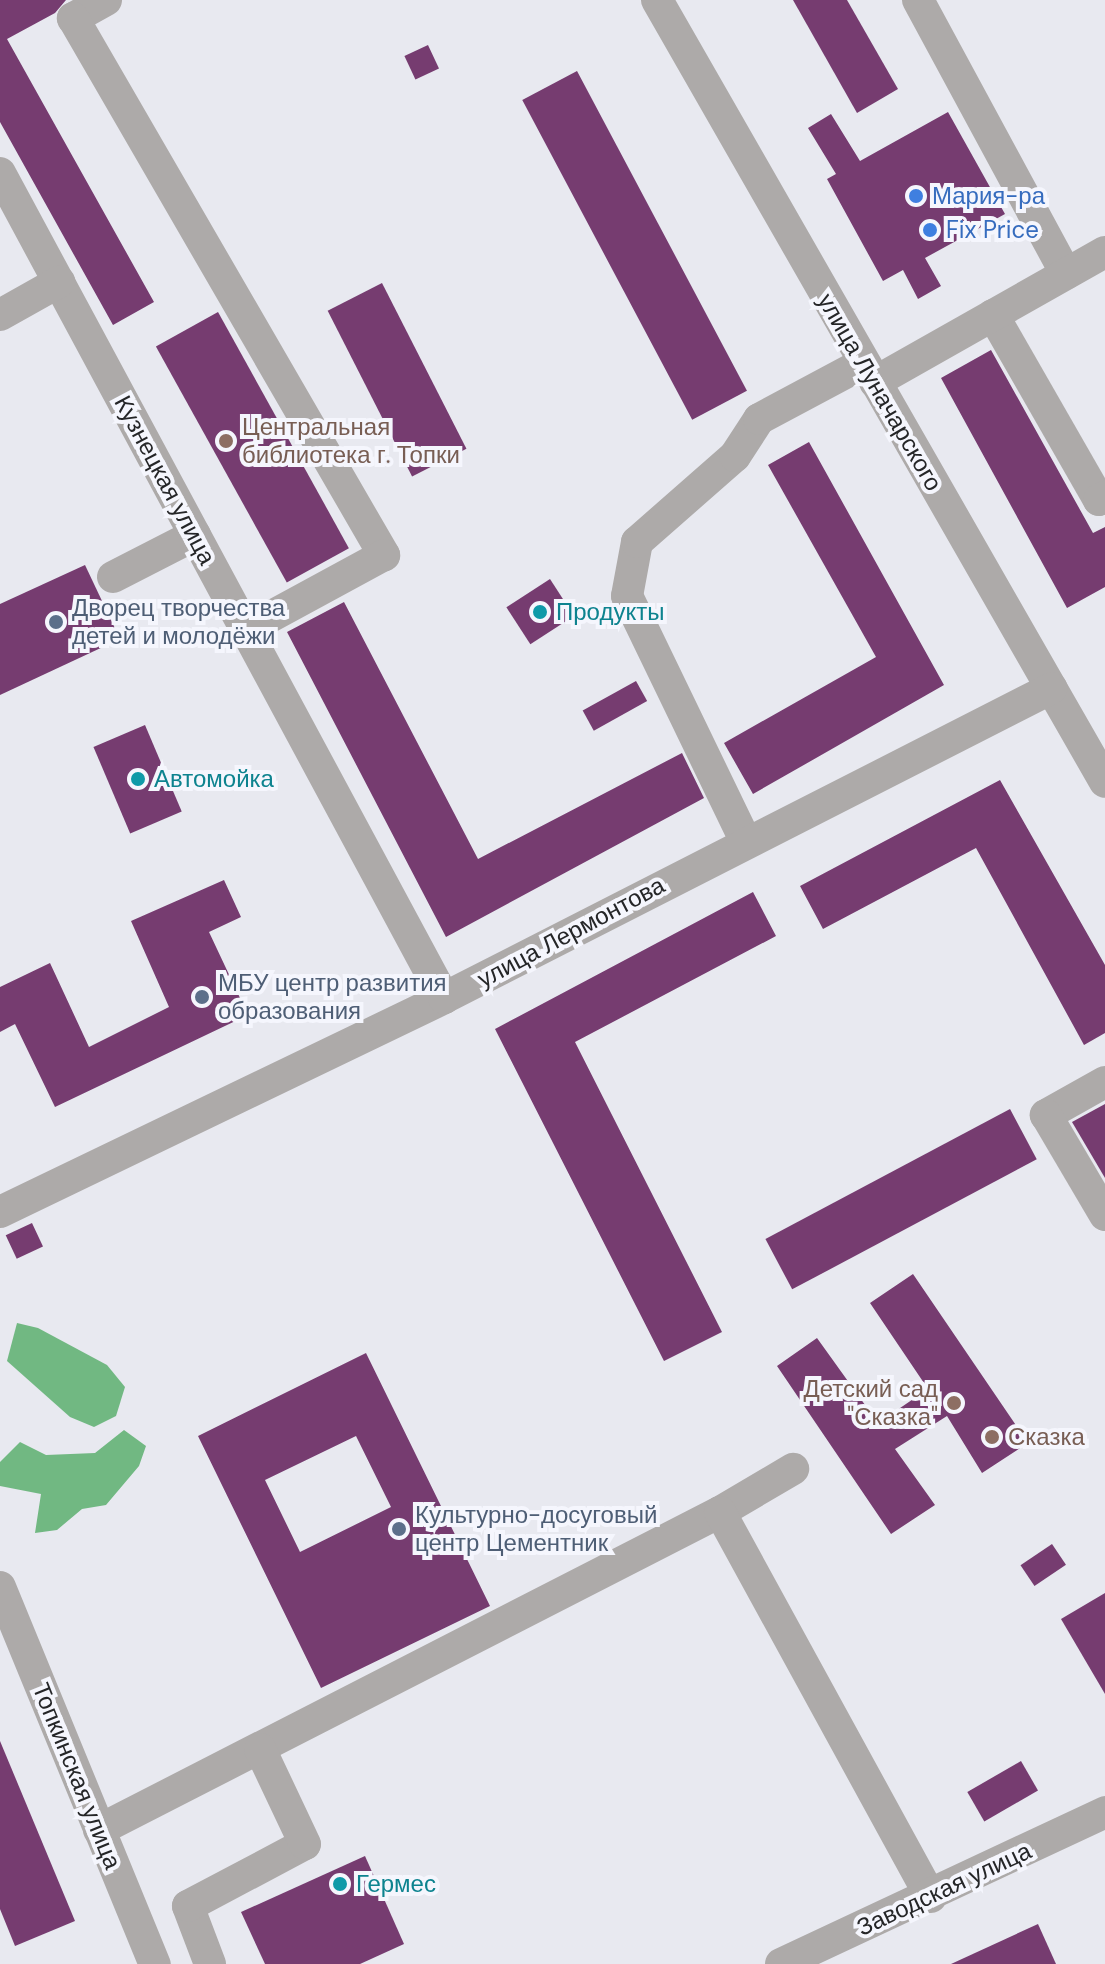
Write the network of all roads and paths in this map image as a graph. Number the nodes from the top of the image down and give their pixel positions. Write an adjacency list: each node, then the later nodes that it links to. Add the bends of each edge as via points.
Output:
1 (106, 0): 14 (street, via 73,18 384,555)
2 (657, 0): 10 (street, улица Луначарского)
3 (918, 0): 6 (street)
4 (0, 173): 7 (street, Кузнецкая улица)
5 (1105, 252): 6 (street)
6 (1066, 274): 9 (street)
7 (59, 282): 8 (street); 12 (street, Кузнецкая улица)
8 (0, 315)
9 (993, 315): 10 (street); 11 (street, via 1099,500)
10 (869, 373): 15 (street, улица Луначарского); 17 (street, via 759,419 735,456 637,542 627,596)
11 (1105, 497)
12 (195, 535): 13 (street); 14 (street, Кузнецкая улица)
13 (113, 577)
14 (246, 630): 18 (street, Кузнецкая улица)
15 (1052, 688): 16 (street, улица Луначарского); 17 (street, улица Лермонтова)
16 (1105, 782)
17 (745, 840): 18 (street, улица Лермонтова)
18 (444, 998): 20 (street, улица Лермонтова)
19 (1105, 1082): 21 (street, via 1046,1115)
20 (0, 1212)
21 (1105, 1215)
22 (793, 1469): 23 (street)
23 (720, 1512): 25 (street); 28 (street)
24 (0, 1587): 27 (street, Топкинская улица)
25 (260, 1749): 27 (street); 30 (street, via 305,1844 188,1906)
26 (1105, 1812): 28 (street, Заводская улица)
27 (99, 1830): 29 (street, Топкинская улица)
28 (931, 1897): 31 (street, Заводская улица)
29 (155, 1964)
30 (210, 1964)
31 (781, 1964)

